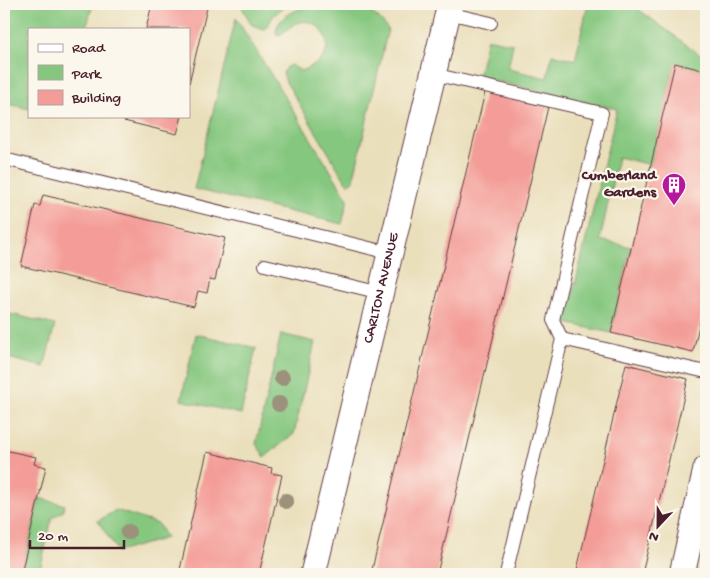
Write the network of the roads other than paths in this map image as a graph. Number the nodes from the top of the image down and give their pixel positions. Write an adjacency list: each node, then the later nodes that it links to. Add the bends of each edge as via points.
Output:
1 (449, 8): 2 (lane); 3 (street, CARLTON AVENUE)
2 (491, 23)
3 (433, 74): 5 (street, CARLTON AVENUE); 8 (lane, via 602,113 554,320)
4 (4, 159): 5 (lane)
5 (390, 253): 7 (street, CARLTON AVENUE)
6 (265, 265): 7 (lane)
7 (381, 293): 11 (street, CARLTON AVENUE)
8 (562, 339): 9 (lane); 12 (lane)
9 (706, 372)
10 (706, 469): 13 (street)
11 (313, 574)
12 (506, 574)
13 (682, 574)

